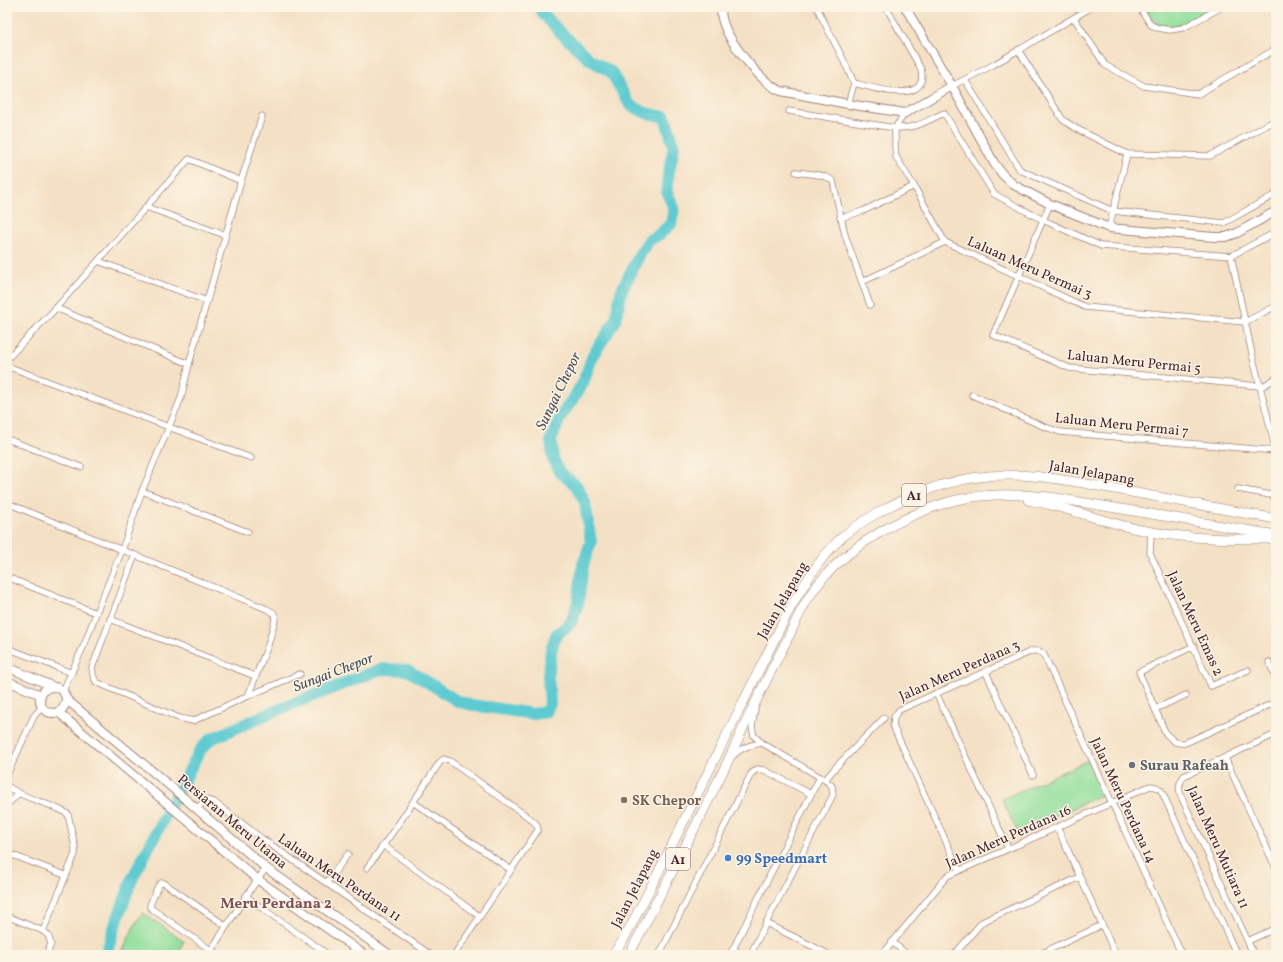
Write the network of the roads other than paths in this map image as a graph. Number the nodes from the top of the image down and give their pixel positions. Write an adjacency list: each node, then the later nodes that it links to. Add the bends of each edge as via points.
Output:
1 (721, 7): 14 (street, via 724,26 734,44 771,86 781,91)
2 (817, 7): 12 (street)
3 (886, 7): 12 (street, via 920,69 921,81 911,91 902,93)
4 (905, 7): 13 (street)
5 (1092, 7): 8 (street)
6 (1139, 7): 7 (street, via 1151,25 1170,30 1182,28)
7 (1222, 7)
8 (1074, 18): 9 (street, via 1105,65 1144,86 1198,94); 10 (street)
9 (1276, 49)
10 (1018, 50): 11 (street); 20 (street, via 1063,120)
11 (965, 80): 13 (street); 27 (street, via 1020,170)
12 (854, 83): 14 (street)
13 (952, 86): 16 (street); 25 (street, via 1003,175 1014,185)
14 (848, 104): 16 (street)
15 (789, 111): 19 (street)
16 (905, 113): 19 (street)
17 (262, 116): 22 (street)
18 (1276, 120): 20 (street, via 1210,156)
19 (895, 128): 23 (street, Laluan Meru Permai 3, via 896,156); 30 (street, via 910,128 944,113 994,194)
20 (1127, 154): 27 (street)
21 (796, 172): 29 (street, via 819,175 832,181)
22 (241, 181): 26 (street, via 189,159); 33 (street)
23 (914, 186): 29 (street, via 863,211); 34 (street, Laluan Meru Permai 3)
24 (1276, 194): 27 (street, via 1224,224)
25 (1050, 204): 30 (street); 31 (street)
26 (146, 207): 33 (street); 36 (street)
27 (1113, 211): 31 (street)
28 (1276, 211): 31 (street, via 1226,237)
29 (840, 218): 38 (street)
30 (1043, 220): 35 (street, via 1101,246); 37 (street)
31 (1108, 228)
32 (1276, 232): 35 (street)
33 (226, 235): 39 (street)
34 (945, 242): 37 (street, Laluan Meru Permai 3); 38 (street)
35 (1231, 256): 43 (street)
36 (98, 261): 39 (street); 42 (street)
37 (1018, 277): 43 (street, Laluan Meru Permai 3, via 1084,307); 48 (street, Laluan Meru Permai 5, via 993,335 1069,368)
38 (862, 282): 40 (street)
39 (207, 301): 45 (street)
40 (870, 305)
41 (1276, 306): 43 (street)
42 (56, 308): 44 (street); 45 (street)
43 (1245, 322): 48 (street)
44 (7, 359)
45 (189, 364): 50 (street, via 181,398)
46 (7, 366): 50 (street)
47 (1276, 378): 48 (street, via 1266,385)
48 (1259, 386): 52 (street)
49 (972, 394): 52 (street, Laluan Meru Permai 7, via 1060,432)
50 (169, 427): 53 (street); 56 (street)
51 (7, 439): 54 (street)
52 (1276, 451)
53 (251, 458)
54 (81, 467)
55 (1238, 489): 58 (street)
56 (142, 491): 61 (street); 65 (street)
57 (998, 495): 62 (main road, via 1052,506); 63 (main road, Jalan Jelapang / A1, via 1056,498); 88 (main road, Jalan Jelapang / A1, via 959,499 913,515 879,533 843,559 828,572 802,608)
58 (1276, 496)
59 (7, 503): 65 (street)
60 (1276, 519): 141 (main road, Jalan Jelapang / A1, via 1064,480 1009,475 954,481 907,498 859,524 840,539 802,586 656,877)
61 (248, 532)
62 (1151, 532): 64 (main road, via 1227,539); 70 (street, Jalan Meru Emas 2, via 1150,553)
63 (1276, 535)
64 (1276, 538)
65 (122, 550): 66 (street); 68 (street)
66 (135, 555): 69 (street); 79 (street, via 274,613 275,620 268,645)
67 (7, 577): 68 (street)
68 (96, 613): 77 (street)
69 (110, 619): 79 (street); 87 (street, via 92,668 96,682 179,718 193,721)
70 (1194, 646): 75 (street, Jalan Meru Emas 2, via 1211,686); 91 (street, via 1139,672)
71 (7, 648): 77 (street)
72 (1044, 655): 76 (street, Jalan Meru Perdana 3, via 1036,650); 105 (street, Jalan Meru Perdana 14)
73 (1269, 662): 80 (street)
74 (7, 667): 82 (street)
75 (1248, 670)
76 (986, 672): 83 (street, Jalan Meru Perdana 3); 98 (street)
77 (72, 673): 85 (street)
78 (300, 674): 87 (street)
79 (255, 676): 87 (street)
80 (1276, 677)
81 (7, 680): 84 (street)
82 (52, 686): 84 (street); 85 (street)
83 (936, 693): 110 (street); 117 (street, Jalan Meru Perdana 3, via 899,710 894,717 893,726)
84 (41, 695): 90 (street)
85 (65, 695): 92 (street, via 64,707); 107 (street, Persiaran Meru Utama)
86 (1186, 695): 91 (street)
87 (248, 696)
88 (756, 699): 95 (street, via 752,727 754,736); 97 (main road, Jalan Jelapang / A1)
89 (1276, 702): 91 (street, via 1185,743 1180,743 1166,734)
90 (42, 707): 92 (street, via 49,712); 99 (street, via 34,716)
91 (1155, 709)
92 (58, 712): 120 (street, Persiaran Meru Utama)
93 (884, 718): 100 (street)
94 (1276, 734): 96 (street, Jalan Meru Mutiara 11)
95 (762, 743): 97 (street, via 738,750); 100 (street)
96 (1225, 758): 115 (street); 130 (street, Jalan Meru Mutiara 11, via 1184,776 1179,791)
97 (726, 764): 142 (main road, Jalan Jelapang / A1)
98 (1033, 775)
99 (7, 776)
100 (823, 778): 103 (street); 125 (street, via 832,786 833,795)
101 (7, 786): 102 (street)
102 (18, 794): 106 (street); 118 (street, via 59,808 68,814 75,854)
103 (811, 794): 132 (street); 143 (street, via 764,770 757,769 751,774)
104 (413, 802): 109 (street); 116 (street); 116 (street, via 440,762 444,759 450,761 537,825 538,830)
105 (1112, 803): 108 (street, Jalan Meru Perdana 16); 152 (street, Jalan Meru Perdana 14); 153 (street, Jalan Meru Perdana 16, via 1150,786 1157,787 1162,792)
106 (7, 805)
107 (193, 806): 113 (street, Persiaran Meru Utama); 121 (street, Laluan Meru Perdana 11, via 206,800 214,802 261,838)
108 (1057, 827): 110 (street, Jalan Meru Perdana 16); 119 (street)
109 (383, 845): 114 (street); 124 (street)
110 (1008, 848): 117 (street, Jalan Meru Perdana 16)
111 (7, 853): 118 (street)
112 (348, 854): 121 (street)
113 (266, 868): 120 (street); 138 (street, Persiaran Meru Utama)
114 (367, 868)
115 (1276, 868)
116 (511, 870): 124 (street)
117 (959, 870): 131 (street, Jalan Meru Perdana 16, via 943,879)
118 (65, 876): 129 (street)
119 (1080, 877): 126 (street); 149 (street, via 982,922)
120 (257, 879): 122 (street); 137 (street, Persiaran Meru Utama)
121 (327, 882): 139 (street, Laluan Meru Perdana 11)
122 (246, 896): 127 (street); 136 (street)
123 (7, 916): 129 (street)
124 (479, 916): 140 (street)
125 (766, 923): 145 (street); 146 (street)
126 (1102, 925): 150 (street); 151 (street)
127 (226, 926): 133 (street); 133 (street, via 164,883 158,886 150,907)
128 (1276, 928): 130 (street)
129 (43, 931): 134 (street, via 48,935 51,944)
130 (1248, 941): 154 (street, Jalan Meru Mutiara 11)
131 (892, 942): 147 (street, Jalan Meru Perdana 16); 148 (street)
132 (732, 952): 144 (street)
133 (210, 953): 135 (street)
134 (46, 955)
135 (218, 955)
136 (329, 955)
137 (365, 955)
138 (390, 955)
139 (432, 955)
140 (454, 955)
141 (613, 955)
142 (629, 955)
143 (659, 955)
144 (744, 955)
145 (750, 955)
146 (830, 955)
147 (882, 955)
148 (908, 955)
149 (954, 955)
150 (1038, 955)
151 (1116, 955)
152 (1182, 955)
153 (1237, 955)
154 (1254, 955)

